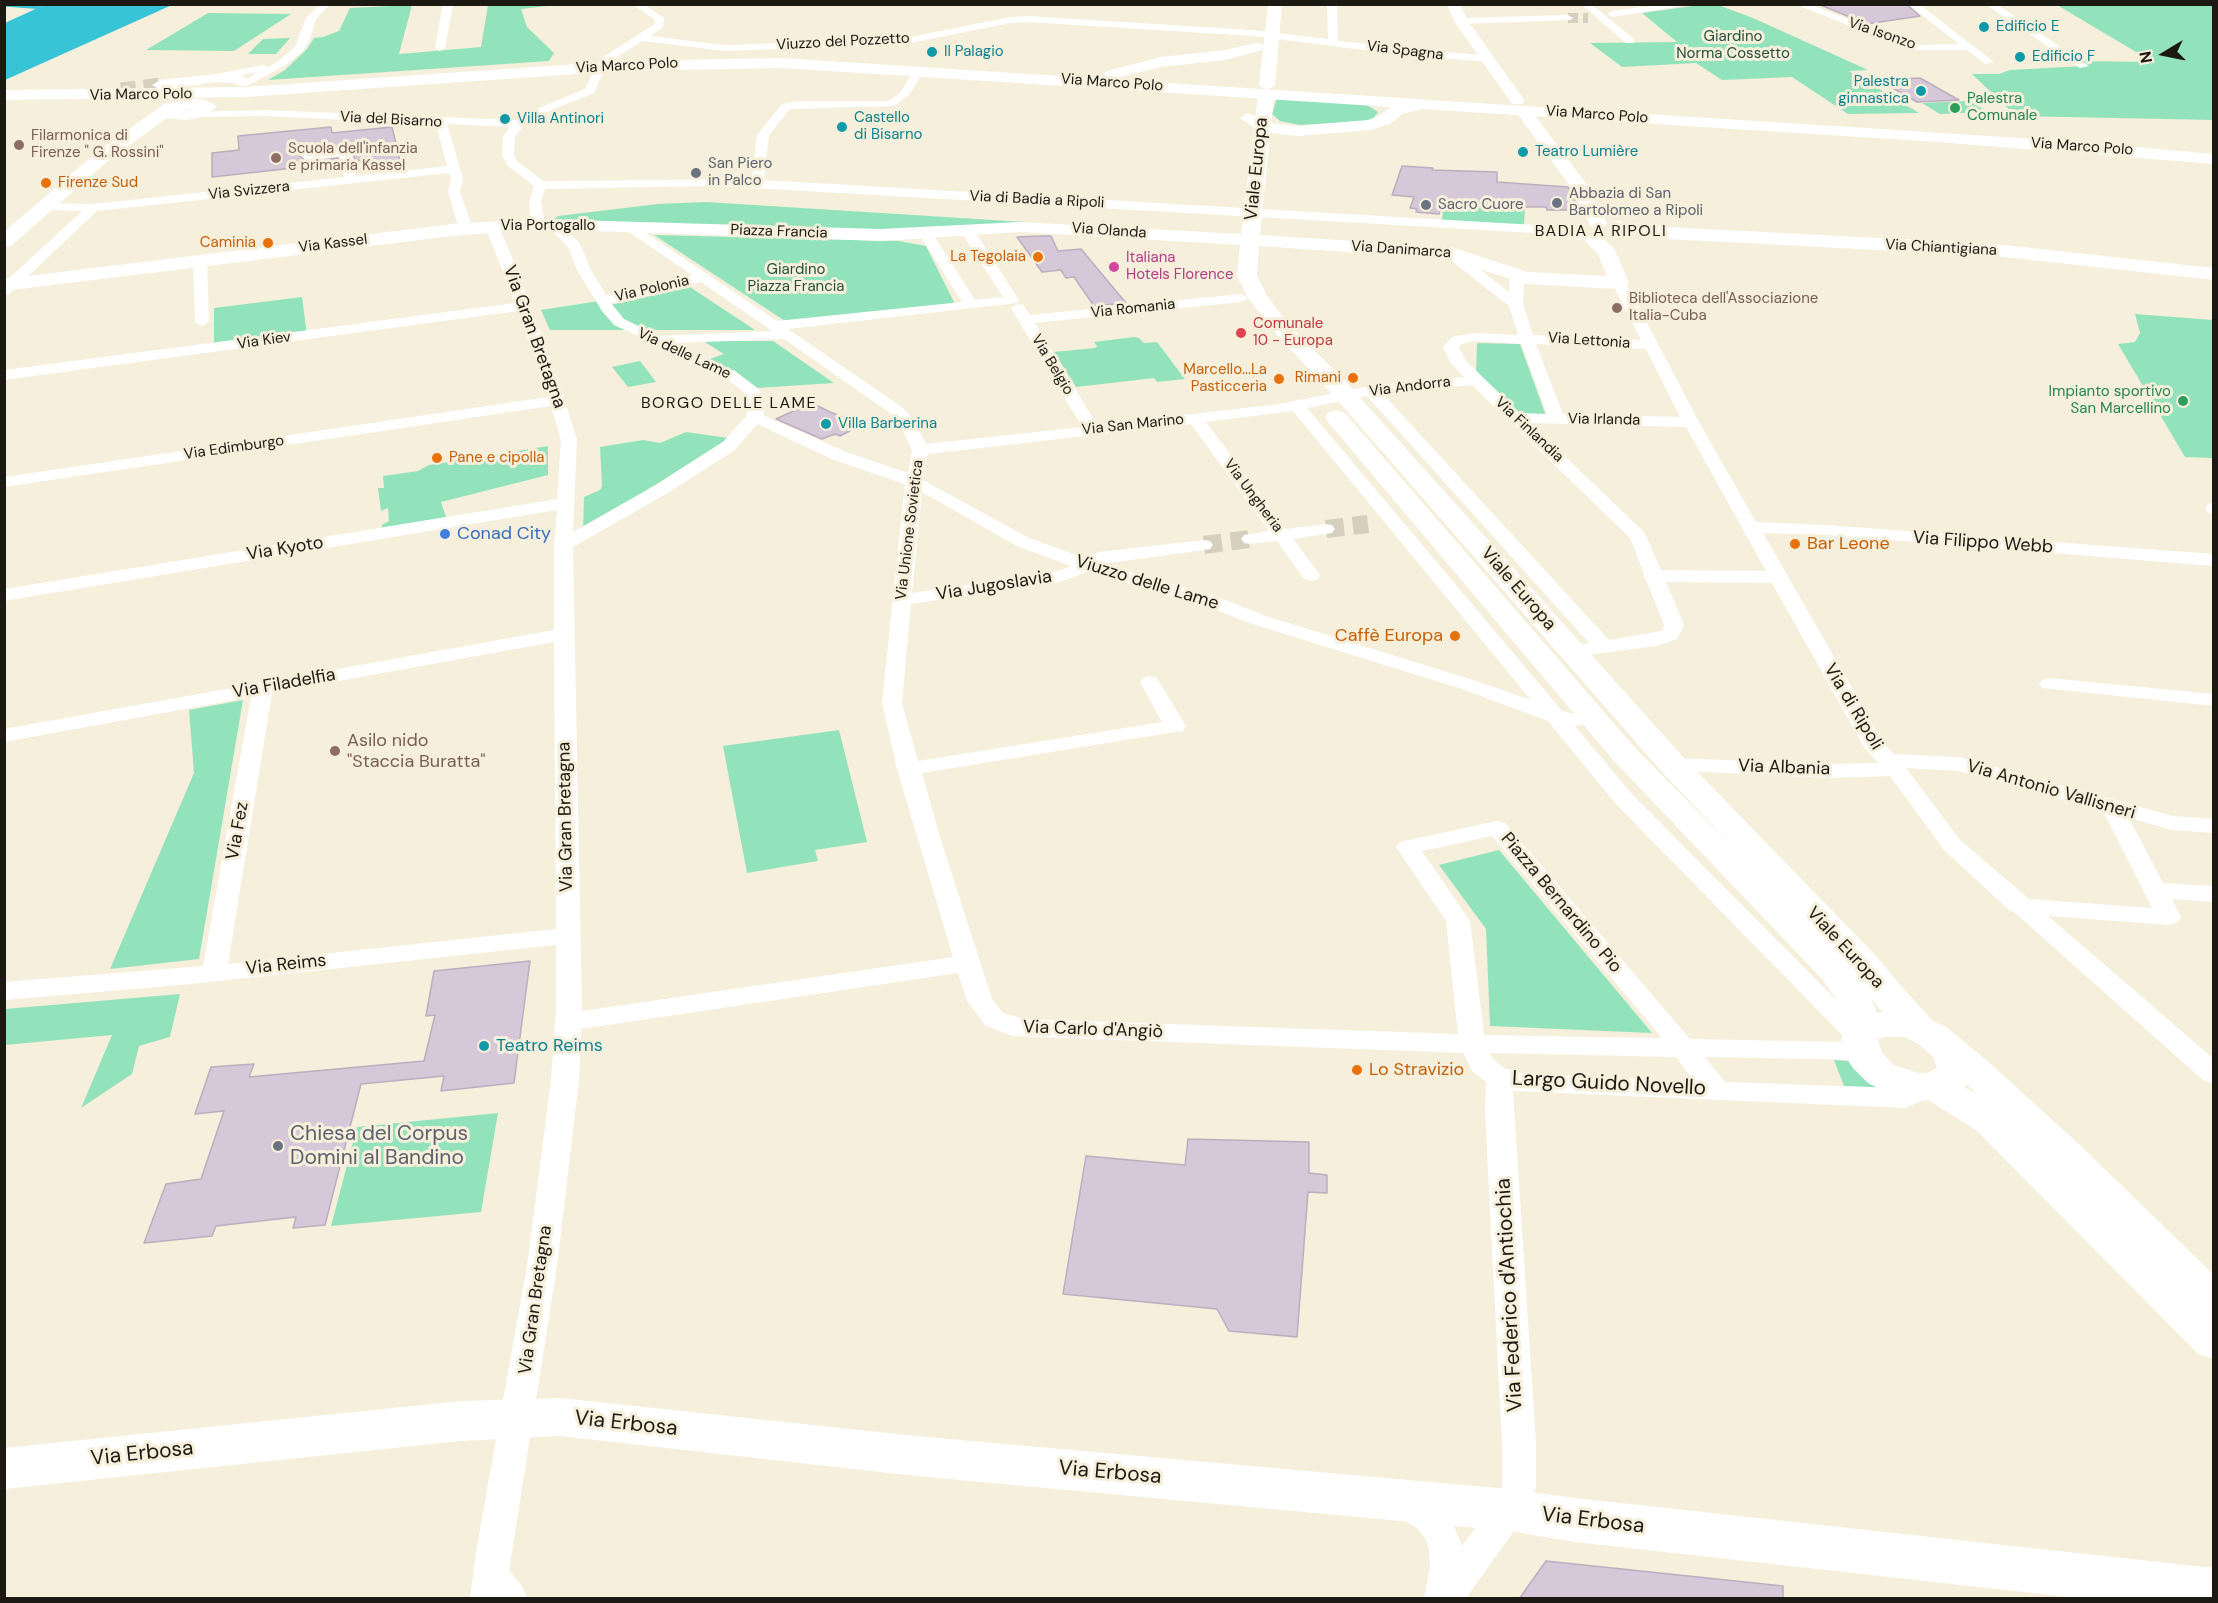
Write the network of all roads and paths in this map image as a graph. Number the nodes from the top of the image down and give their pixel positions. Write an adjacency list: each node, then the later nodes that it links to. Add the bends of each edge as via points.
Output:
1 (326, 4): 21 (street, via 311,18 306,39)
2 (448, 4): 20 (street)
3 (636, 4): 15 (street, via 661,22)
4 (1263, 4): 16 (main road, Viale Europa)
5 (1275, 4): 16 (main road, Viale Europa)
6 (1332, 4): 18 (street)
7 (1453, 4): 14 (main road, Via di Ripoli)
8 (1691, 4): 12 (street)
9 (1799, 4): 19 (street, Via Isonzo, via 1914,48)
10 (1911, 4): 19 (street, Via Isonzo)
11 (1989, 4): 27 (street)
12 (1595, 11): 17 (street)
13 (1568, 18): 14 (street)
14 (1461, 21): 23 (main road, Via di Ripoli)
15 (642, 38): 16 (street, Viuzzo del Pozzetto, via 724,48 914,44 960,29 1027,19); 26 (street)
16 (1266, 40): 18 (street, Via Spagna); 22 (highway, via 1235,54); 31 (main road, Viale Europa)
17 (1630, 41)
18 (1333, 42): 23 (street, Via Spagna)
19 (1968, 47): 24 (street, Via Isonzo)
20 (440, 48)
21 (295, 53): 30 (street, via 269,66); 38 (street)
22 (1195, 59): 25 (highway); 31 (highway, via 1253,64)
23 (1489, 59): 63 (main road, Via di Ripoli, via 1578,186)
24 (1989, 62)
25 (1155, 63): 29 (highway, via 1109,75); 34 (highway, via 1145,71 1153,77)
26 (596, 65): 29 (highway, Via Marco Polo, via 789,60); 33 (highway, Via Marco Polo); 44 (street, via 590,91 538,111)
27 (2084, 66)
28 (917, 74): 52 (street, via 904,95 890,104 786,106 763,135)
29 (1031, 76): 34 (highway, Via Marco Polo); 42 (highway, via 1211,98 1232,103)
30 (210, 78): 32 (main road); 38 (main road, via 233,78)
31 (1260, 83): 40 (highway, via 1275,79); 42 (main road, Viale Europa)
32 (160, 85)
33 (286, 87): 35 (highway, Via Marco Polo, via 173,95); 35 (highway, Via Marco Polo, via 25,87)
34 (1220, 88): 37 (highway, Via Marco Polo)
35 (6, 92): 36 (main road)
36 (117, 92)
37 (1315, 94): 40 (highway, Via Marco Polo); 42 (highway, via 1367,104 1382,114 1375,120 1359,123 1305,127)
38 (221, 96): 41 (main road); 43 (street, Via del Bisarno, via 263,113); 46 (main road)
39 (143, 97): 41 (main road, via 168,103)
40 (1494, 106): 45 (highway, via 1410,107 1370,125); 49 (highway, Via Marco Polo)
41 (164, 111): 46 (main road)
42 (1255, 117): 45 (highway, via 1276,129); 47 (main road, Viale Europa); 56 (main road, Viale Europa)
43 (441, 123): 44 (street, Via del Bisarno); 50 (street)
44 (519, 124): 53 (street, via 509,136 508,155 512,163)
45 (1298, 131): 47 (highway)
46 (123, 142): 54 (main road)
47 (1260, 143): 56 (main road, Viale Europa)
48 (307, 156): 51 (street, via 345,152)
49 (2214, 157)
50 (453, 169): 51 (street, Via Svizzera); 60 (street, via 457,182 454,192)
51 (351, 180): 55 (street, Via Svizzera)
52 (756, 183): 53 (street, Via di Badia a Ripoli); 56 (street, Via di Badia a Ripoli)
53 (540, 184): 57 (street, via 535,202)
54 (45, 206): 55 (street, Via Svizzera); 65 (main road)
55 (93, 208): 72 (street)
56 (1244, 212): 63 (street, Via di Badia a Ripoli); 64 (main road, Viale Europa)
57 (545, 224): 58 (main road, Via Portogallo); 59 (main road, Via Portogallo); 74 (street, Via delle Lame, via 574,245)
58 (492, 226): 60 (main road, Via Portogallo); 78 (street, Via Gran Bretagna)
59 (631, 227): 62 (main road, Piazza Francia); 70 (street, Via Unione Sovietica)
60 (466, 229): 67 (main road, Via Kassel)
61 (968, 230): 62 (main road, Piazza Francia); 64 (main road, Via Olanda, via 1034,227); 75 (street)
62 (926, 234): 77 (street)
63 (1602, 235): 68 (main road, Via Chiantigiana, via 1667,233 1995,250); 71 (main road, Via di Ripoli)
64 (1240, 239): 66 (main road, Via Danimarca); 73 (main road, Viale Europa, via 1229,273); 89 (main road, Viale Europa, via 1254,293 1284,331)
65 (4, 242)
66 (1455, 253): 69 (main road, Via Danimarca); 76 (street)
67 (200, 260): 72 (main road, Via Kassel); 80 (street)
68 (2214, 274)
69 (1517, 276): 71 (main road, Via Danimarca); 76 (street)
70 (702, 277): 74 (street, Via Polonia); 81 (street, Via Unione Sovietica)
71 (1619, 283): 84 (street, Via di Ripoli)
72 (7, 287)
73 (1241, 298): 79 (street, Via Romania); 89 (main road, Viale Europa, via 1259,327)
74 (603, 300): 83 (street, Via delle Lame, via 624,326)
75 (1012, 300): 77 (street); 79 (street, Via Belgio)
76 (1516, 304): 82 (street)
77 (970, 305): 81 (street)
78 (523, 306): 85 (street, Via Kiev); 88 (street, Via Gran Bretagna)
79 (1025, 320): 95 (street, Via Belgio)
80 (202, 322)
81 (779, 330): 83 (street); 96 (street, Via Unione Sovietica, via 900,413)
82 (1527, 338): 84 (street, Via Lettonia); 86 (street, Via Finlandia, via 1468,337 1453,344 1453,355); 93 (street)
83 (659, 340): 90 (street, Via delle Lame, via 746,385 754,393)
84 (1650, 345): 94 (street, Via di Ripoli)
85 (4, 375)
86 (1476, 380): 87 (street, Via Andorra); 92 (street, Via Finlandia)
87 (1371, 391): 89 (street, Via Andorra); 114 (street, Viale Europa)
88 (556, 396): 97 (street, Via Edimburgo, via 463,414); 99 (street, Via Gran Bretagna, via 569,441)
89 (1322, 401): 91 (street, Via San Marino); 115 (main road, Viale Europa); 120 (street, Viale Europa, via 1383,522); 121 (main road, Viale Europa)
90 (754, 417): 98 (street, Viuzzo delle Lame, via 840,456); 104 (street, via 729,446)
91 (1195, 418): 95 (street, Via San Marino); 102 (street, Via Ungheria)
92 (1517, 418): 93 (street, Via Irlanda); 109 (street, Via Finlandia, via 1633,531 1642,544)
93 (1557, 419): 94 (street, Via Irlanda)
94 (1691, 422): 100 (street, Via di Ripoli)
95 (1092, 430): 96 (street, Via San Marino)
96 (920, 450): 98 (street, Via Unione Sovietica)
97 (4, 482)
98 (914, 483): 107 (street, Viuzzo delle Lame, via 1023,542); 112 (street, Via Unione Sovietica)
99 (565, 504): 104 (street, Via Gran Bretagna); 111 (street, Via Kyoto)
100 (1752, 527): 106 (street, Via Filippo Webb); 110 (street, Via di Ripoli)
101 (1326, 529): 102 (street)
102 (1282, 535): 103 (street); 108 (street, Via Ungheria)
103 (1250, 539)
104 (563, 545): 113 (street, Via Gran Bretagna)
105 (1204, 545): 107 (street, Via Jugoslavia, via 1099,558)
106 (2214, 560)
107 (1085, 565): 112 (street, Via Jugoslavia, via 1060,576); 120 (street, Viuzzo delle Lame, via 1211,601)
108 (1311, 575)
109 (1652, 576): 110 (street); 114 (street, Via Finlandia, via 1674,625 1672,633 1657,640)
110 (1778, 577): 124 (street, Via di Ripoli, via 1872,742)
111 (4, 595)
112 (901, 600): 125 (street, Via Unione Sovietica, via 891,692)
113 (564, 634): 118 (street, Via Filadelfia); 131 (street, Via Gran Bretagna)
114 (1604, 647): 115 (street)
115 (1572, 651): 123 (main road, Viale Europa)
116 (1150, 682): 125 (street, via 1175,726)
117 (2049, 684): 119 (street)
118 (263, 688): 122 (street, Via Filadelfia); 133 (street, Via Fez)
119 (2214, 700)
120 (1554, 716): 121 (street, via 1573,720); 136 (street, Viale Europa, via 1623,798)
121 (1593, 717): 136 (main road, Viale Europa, via 1626,756 1835,971 1853,997)
122 (4, 736)
123 (1673, 765): 124 (street, Via Albania, via 1829,771); 139 (main road, Viale Europa, via 1866,966)
124 (1892, 765): 126 (street, Via Antonio Vallisneri, via 1959,764); 130 (street, Via di Ripoli, via 1952,845)
125 (909, 769): 132 (street, Via Unione Sovietica)
126 (2112, 807): 127 (street, Via Antonio Vallisneri, via 2172,823); 128 (street)
127 (2214, 826)
128 (2154, 890): 129 (street); 130 (street, via 2169,916)
129 (2214, 894)
130 (2019, 906): 140 (street, Via di Ripoli)
131 (568, 936): 133 (street, Via Reims); 135 (street, Via Gran Bretagna)
132 (968, 963): 135 (street); 137 (street, Via Carlo d'Angiò, via 983,1007 994,1019 1012,1027)
133 (214, 973): 134 (street, Via Reims)
134 (4, 991)
135 (568, 1022): 145 (street, Via Gran Bretagna, via 565,1080 542,1266)
136 (1862, 1039): 138 (street, Largo Guido Novello); 139 (main road, via 1889,1024); 139 (main road, via 1874,1068 1912,1086)
137 (1472, 1044): 138 (street, Largo Guido Novello); 138 (street, Piazza Bernardino Pio, via 1458,921 1408,846 1497,828); 141 (street, via 1482,1065)
138 (1682, 1047): 142 (street, Largo Guido Novello)
139 (1932, 1063): 142 (street, Largo Guido Novello, via 1905,1098); 143 (main road, Viale Europa, via 1978,1073); 144 (main road, Viale Europa)
140 (2214, 1074)
141 (1500, 1077): 142 (street, Largo Guido Novello, via 1519,1083); 148 (street, Via Federico d'Antiochia, via 1520,1476 1517,1496)
142 (1717, 1091)
143 (2214, 1302)
144 (2214, 1341)
145 (518, 1418): 146 (main road, Via Erbosa); 147 (main road, Via Erbosa, via 560,1417 916,1456); 149 (street, Via Gran Bretagna)
146 (4, 1469)
147 (1362, 1496): 148 (main road, Via Erbosa); 151 (street, via 1419,1510 1439,1530 1448,1567)
148 (1509, 1510): 150 (main road, Via Erbosa); 152 (street, Via Federico d'Antiochia)
149 (496, 1591)
150 (2214, 1591)
151 (1441, 1599)
152 (1445, 1599)

